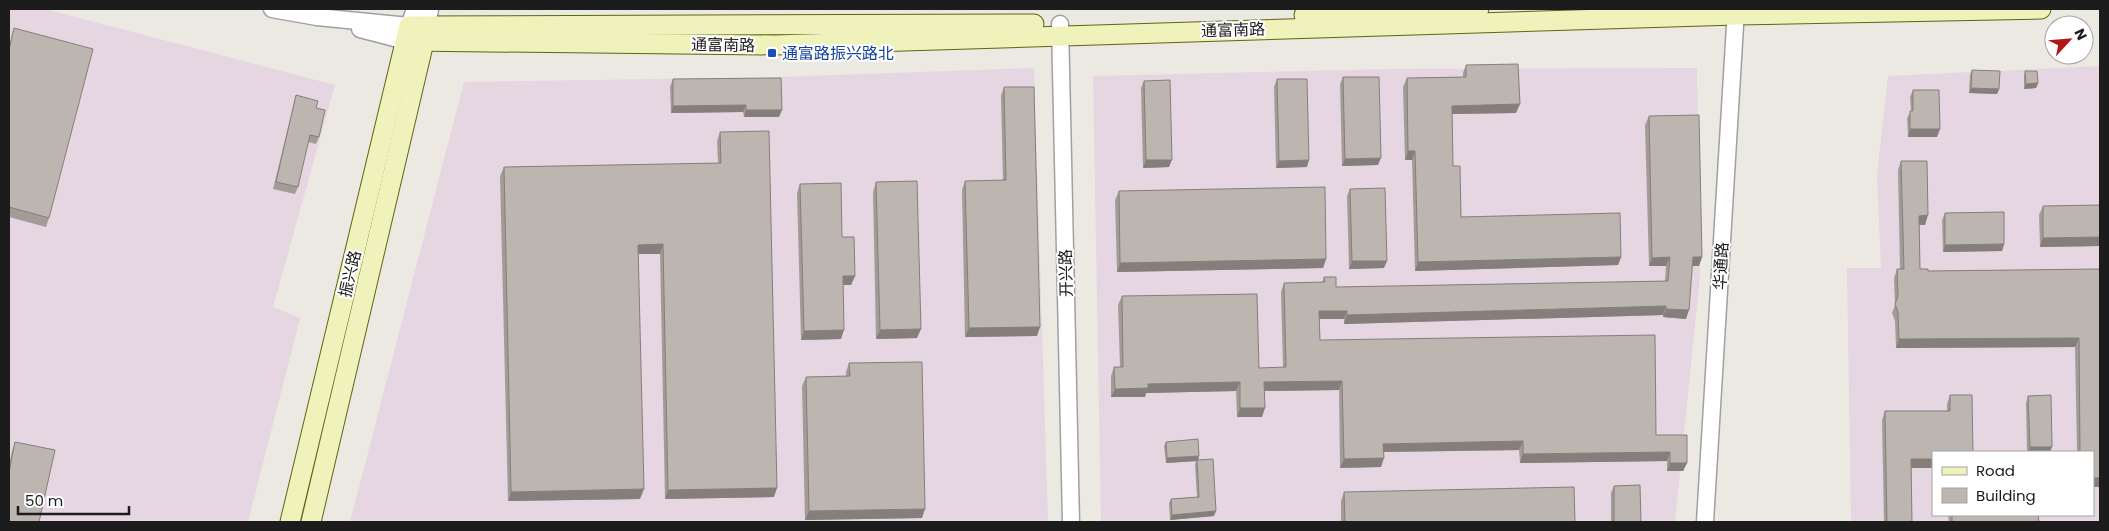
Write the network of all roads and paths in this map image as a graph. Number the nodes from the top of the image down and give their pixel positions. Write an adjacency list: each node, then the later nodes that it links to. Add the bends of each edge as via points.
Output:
1 (272, 9): 5 (street, 通富南路, via 317,17)
2 (1479, 9): 6 (main road, 通富南路)
3 (2041, 9): 4 (main road, 通富南路)
4 (1736, 12): 6 (main road, 通富南路); 10 (street, 华通路)
5 (419, 25): 6 (main road, 通富南路, via 775,46); 7 (main road, 振兴路); 8 (main road, 振兴路)
6 (1060, 30): 9 (street, 开兴路)
7 (290, 522)
8 (311, 522)
9 (1071, 522)
10 (1705, 522)

